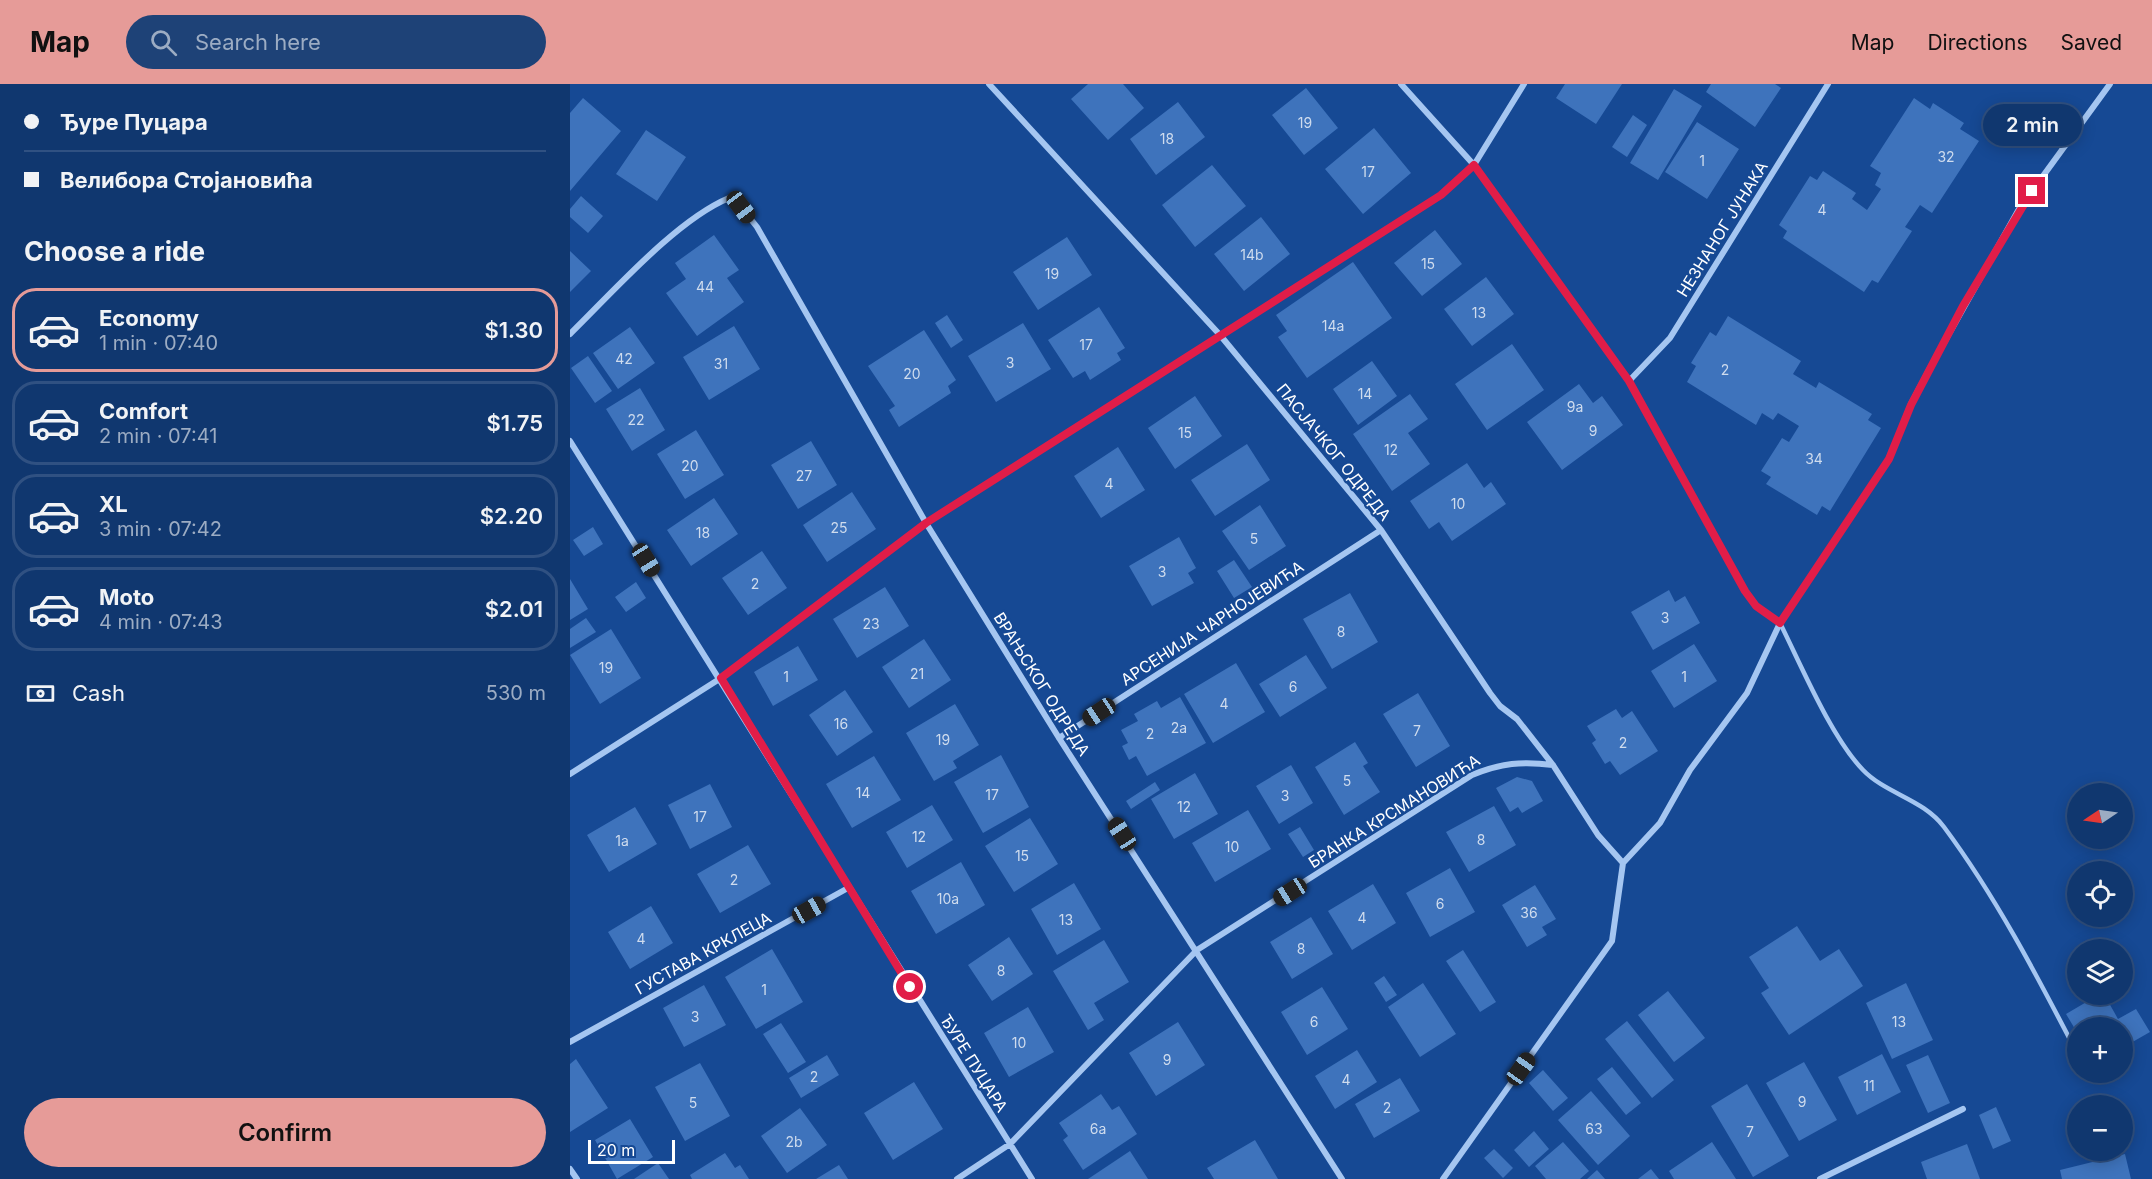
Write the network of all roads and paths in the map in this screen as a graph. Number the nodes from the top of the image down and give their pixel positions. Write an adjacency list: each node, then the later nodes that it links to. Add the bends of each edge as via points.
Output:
1 (989, 84): 8 (street, ПАСЈАЧКОГ ОДРЕДА)
2 (1401, 84): 6 (street)
3 (1524, 84): 6 (street)
4 (1828, 84): 9 (street, НЕЗНАНОГ ЈУНАКА, via 1670,338)
5 (2110, 84): 13 (street, via 2019,209 1911,405 1889,459)
6 (1474, 165): 8 (street, via 1441,195); 9 (street)
7 (570, 334): 11 (street, ВРАЊСКОГ ОДРЕДА, via 651,255 702,212 729,198 757,227)
8 (1220, 335): 11 (street); 12 (street, ПАСЈАЧКОГ ОДРЕДА)
9 (1629, 381): 13 (street, via 1745,591 1756,606)
10 (570, 441): 14 (street, ЂУРЕ ПУЦАРА)
11 (926, 523): 14 (street); 15 (street, ВРАЊСКОГ ОДРЕДА)
12 (1381, 530): 15 (street, АРСЕНИЈА ЧАРНОЈЕВИЋА); 16 (street, ПАСЈАЧКОГ ОДРЕДА, via 1490,693 1517,719)
13 (1780, 623): 18 (street, via 1748,693 1690,770 1660,823); 21 (lane, via 1852,757 1863,771 1920,804 1942,825 2027,955)
14 (721, 678): 17 (street); 19 (street, ЂУРЕ ПУЦАРА)
15 (1059, 738): 20 (street, ВРАЊСКОГ ОДРЕДА)
16 (1553, 765): 18 (street, ПАСЈАЧКОГ ОДРЕДА, via 1599,835); 20 (street, БРАНКА КРСМАНОВИЋА, via 1513,762 1472,775)
17 (570, 774)
18 (1623, 863): 30 (street, via 1612,941)
19 (848, 888): 22 (street, ГУСТАВА КРКЛЕЦА); 24 (street, ЂУРЕ ПУЦАРА)
20 (1197, 950): 24 (street, БРАНКА КРСМАНОВИЋА); 29 (street, ВРАЊСКОГ ОДРЕДА)
21 (2067, 1033)
22 (570, 1042)
23 (1963, 1109): 31 (street)
24 (1010, 1144): 27 (street, БРАНКА КРСМАНОВИЋА); 28 (street, ЂУРЕ ПУЦАРА)
25 (570, 1169): 26 (street)
26 (577, 1179)
27 (957, 1179)
28 (1032, 1179)
29 (1342, 1179)
30 (1443, 1179)
31 (1820, 1179)

